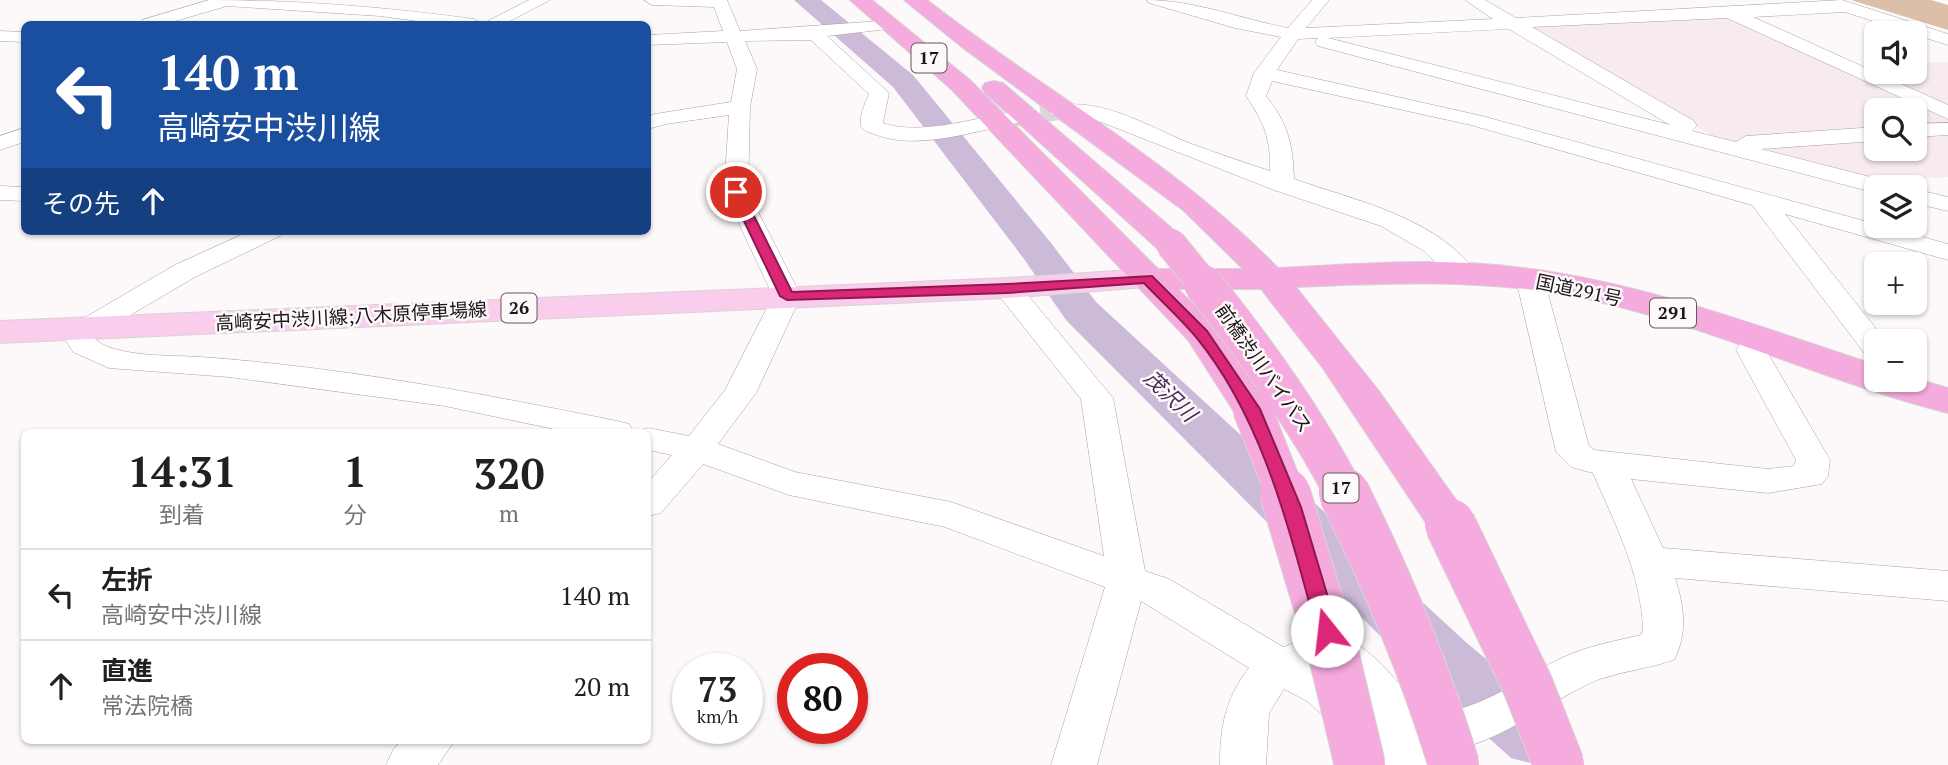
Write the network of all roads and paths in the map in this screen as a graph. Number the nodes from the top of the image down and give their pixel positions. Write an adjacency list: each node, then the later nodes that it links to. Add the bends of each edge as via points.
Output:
1 (217, 0): 14 (street)
2 (362, 0): 17 (street)
3 (542, 0): 24 (street)
4 (652, 0): 29 (street, via 720,2)
5 (860, 0): 26 (highway, 17)
6 (881, 0): 32 (highway, 前橋渋川バイパス / 17)
7 (895, 0): 32 (highway, 前橋渋川バイパス / 17)
8 (914, 0): 35 (highway, 17)
9 (1155, 0): 28 (street)
10 (1321, 0): 28 (street)
11 (1587, 0): 20 (street)
12 (1702, 0): 18 (street)
13 (1823, 0): 16 (street)
14 (225, 1): 17 (street); 21 (street)
15 (1481, 5): 19 (street); 25 (street)
16 (1844, 7): 18 (street); 31 (street)
17 (340, 10): 22 (street); 23 (street)
18 (1730, 13): 20 (street); 36 (street)
19 (1417, 14)
20 (1619, 17): 25 (street)
21 (158, 21)
22 (305, 21)
23 (452, 21)
24 (497, 21)
25 (1513, 23): 28 (street); 44 (street)
26 (888, 24): 27 (street); 37 (highway, 17, via 961,85)
27 (806, 33): 29 (street); 37 (street, via 817,36 879,93 872,126 892,134 919,134)
28 (1292, 34): 33 (street); 44 (street)
29 (736, 36): 30 (street); 34 (street, via 747,69)
30 (651, 40)
31 (1948, 40)
32 (954, 56): 80 (highway, 前橋渋川バイパス / 17, bridge, via 1024,112 1171,244 1245,337 1328,461 1363,531 1434,703)
33 (1264, 74): 46 (street, via 1256,96 1276,120 1282,138); 48 (street, via 1475,120)
34 (740, 107): 38 (street); 57 (street, via 736,192)
35 (1062, 110): 46 (street, via 1098,113); 54 (highway, 17, via 1199,208)
36 (1948, 113)
37 (995, 121): 53 (highway, 17)
38 (651, 122)
39 (1948, 129): 40 (street)
40 (1927, 130)
41 (1864, 135): 44 (street)
42 (21, 136): 43 (street)
43 (0, 143)
44 (1716, 145): 45 (street); 48 (street)
45 (1864, 182)
46 (1282, 185): 52 (street, via 1390,220 1433,245)
47 (1927, 199): 49 (street)
48 (1761, 200): 51 (street); 60 (street)
49 (1948, 204)
50 (262, 235): 58 (street, via 186,271)
51 (1948, 252)
52 (1463, 274): 54 (highway, 国道291号 / 291); 55 (highway, 国道291号 / 291)
53 (1147, 279): 54 (highway, 国道291号 / 291); 56 (main road, 26); 78 (highway, 17, bridge, via 1202,334 1252,409 1292,507)
54 (1271, 279): 81 (highway, 17, bridge, via 1356,388 1450,524 1528,686)
55 (1530, 279): 61 (highway, 国道291号 / 291, via 1611,295); 68 (street, via 1573,452)
56 (1022, 288): 57 (main road, 高崎安中渋川線;八木原停車場線 / 26); 71 (street, via 1097,398)
57 (787, 296): 58 (main road, 高崎安中渋川線;八木原停車場線 / 26); 67 (street, via 740,393)
58 (88, 328): 59 (main road, 高崎安中渋川線;八木原停車場線 / 26); 65 (street, via 77,334 84,346 109,359 229,368 445,396)
59 (0, 332)
60 (1864, 333)
61 (1758, 340): 62 (highway, 国道291号 / 291); 68 (street, via 1751,350 1813,460 1810,476 1768,481)
62 (1864, 373)
63 (1921, 392): 64 (highway, 国道291号 / 291)
64 (1948, 401)
65 (603, 429)
66 (651, 440): 67 (street)
67 (697, 449): 69 (street); 71 (street, via 789,483 951,515)
68 (1607, 465): 70 (street)
69 (651, 501)
70 (1650, 561): 72 (street); 73 (street, via 1662,613 1664,637 1659,648 1584,668 1468,727 1418,727 1346,657 1316,652)
71 (1127, 580): 73 (street, via 1155,590); 76 (street)
72 (1948, 586)
73 (1280, 666): 77 (street, via 1259,685 1247,706); 79 (street, via 1322,688)
74 (428, 744): 75 (street)
75 (409, 765)
76 (1074, 765)
77 (1243, 765)
78 (1360, 765)
79 (1412, 765)
80 (1454, 765)
81 (1559, 765)

